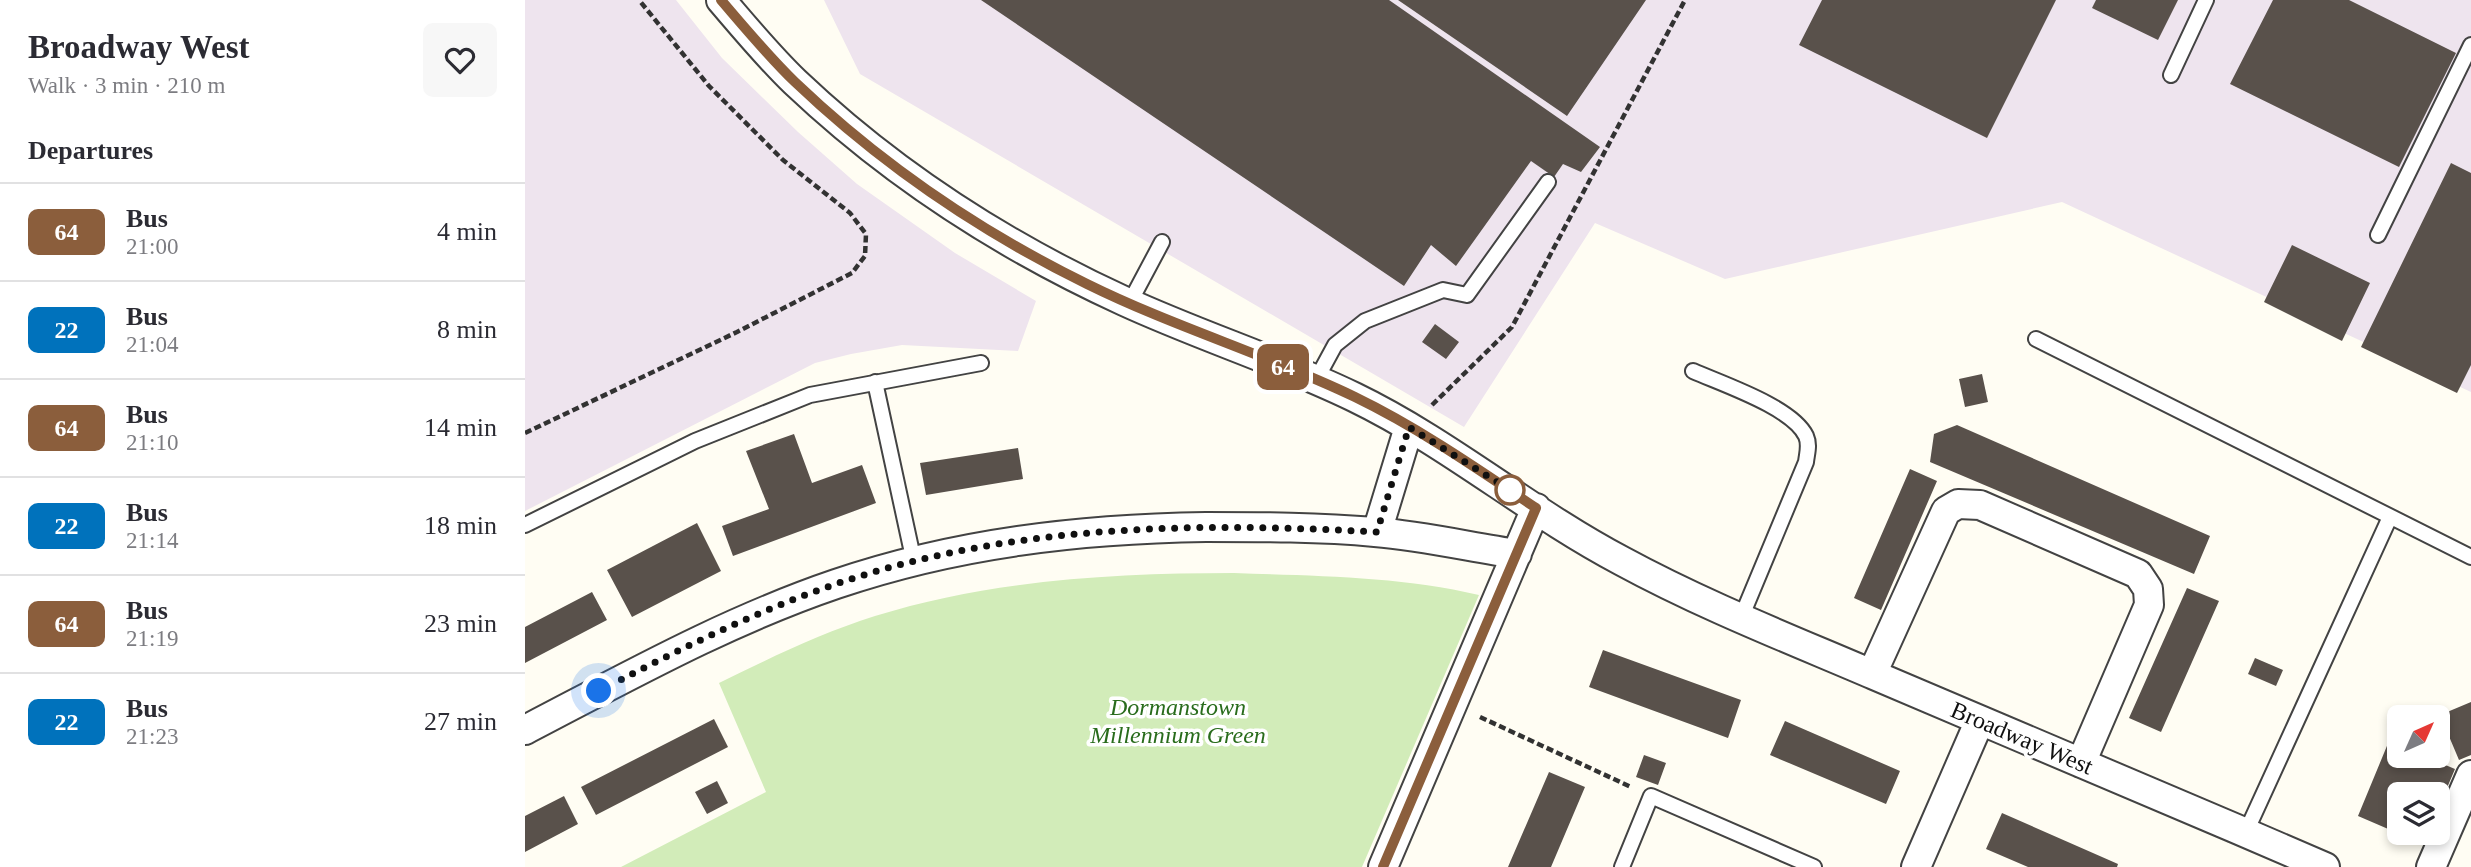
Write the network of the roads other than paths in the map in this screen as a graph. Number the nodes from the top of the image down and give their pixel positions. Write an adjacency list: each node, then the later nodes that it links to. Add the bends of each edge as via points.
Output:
1 (720, 0): 8 (street, Broadway West, via 797,83 887,160 1004,239)
2 (2206, 0): 4 (lane)
3 (2471, 45): 6 (lane)
4 (2171, 75)
5 (1548, 182): 12 (lane, via 1467,295 1444,290 1366,321 1335,345)
6 (2378, 235)
7 (1162, 242): 8 (lane)
8 (1129, 304): 12 (street, Broadway West)
9 (2036, 339): 16 (lane)
10 (981, 363): 13 (lane)
11 (1693, 371): 22 (lane, via 1789,415 1809,445)
12 (1316, 380): 14 (street, Broadway West)
13 (875, 382): 17 (lane, via 810,396 695,440); 21 (lane)
14 (1409, 427): 15 (street, Broadway West); 18 (street)
15 (1536, 508): 19 (street); 22 (street, Broadway West, via 1622,562)
16 (2390, 517): 20 (lane); 28 (lane)
17 (525, 525)
18 (1377, 532): 19 (street); 21 (street, via 1277,526 1086,532 1007,541)
19 (1517, 554): 29 (street)
20 (2471, 557)
21 (914, 562): 25 (street, via 837,584 741,621)
22 (1741, 618): 23 (street, Broadway West)
23 (1872, 674): 24 (street, Broadway West); 26 (street, via 1947,511 1958,504 1980,505 2138,574 2148,589 2149,606)
24 (1980, 720): 26 (street, Broadway West); 32 (street)
25 (525, 730)
26 (2081, 763): 28 (street, Broadway West)
27 (2471, 775): 34 (street)
28 (2246, 832): 33 (street, Broadway West)
29 (1383, 867)
30 (1622, 867): 31 (lane, via 1651,796)
31 (1814, 867)
32 (1916, 867)
33 (2325, 867)
34 (2431, 867)

